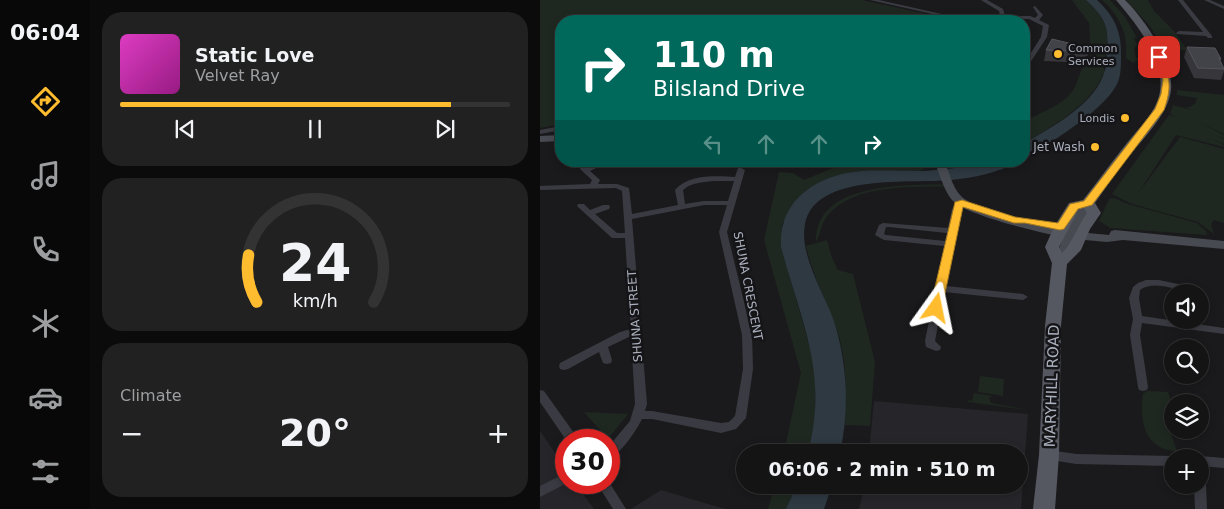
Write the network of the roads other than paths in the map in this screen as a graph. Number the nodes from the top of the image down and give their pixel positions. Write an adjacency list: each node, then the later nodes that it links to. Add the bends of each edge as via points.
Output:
1 (872, 0): 8 (street)
2 (984, 0): 9 (street, via 998,7)
3 (1120, 0): 26 (main road, MARYHILL ROAD, via 1139,22 1161,62 1167,80 1165,94 1157,113)
4 (1180, 0): 12 (street, via 1209,35)
5 (1206, 0): 7 (street)
6 (1035, 6): 11 (street, via 1041,15)
7 (1224, 8)
8 (942, 15)
9 (1001, 15)
10 (1030, 20): 11 (street)
11 (1036, 20): 13 (street, via 1046,25 1046,29)
12 (1179, 33)
13 (1030, 59)
14 (555, 129): 15 (street)
15 (540, 132)
16 (555, 138): 17 (main road)
17 (540, 139)
18 (586, 167): 21 (street)
19 (593, 167): 21 (street)
20 (941, 167): 25 (main road, via 950,191)
21 (585, 170): 22 (street, via 596,180)
22 (593, 187): 23 (street); 31 (street, SHUNA STREET, via 625,189)
23 (540, 188)
24 (731, 203): 29 (street); 29 (street, SHUNA CRESCENT, via 740,175 703,179 682,186); 50 (street, SHUNA CRESCENT, via 723,234 748,347 740,418 732,426 721,428)
25 (962, 203): 32 (street, via 957,207); 33 (main road, via 1022,224)
26 (1088, 203): 33 (main road, MARYHILL ROAD, via 1074,206); 33 (main road, MARYHILL ROAD, via 1094,213)
27 (581, 206): 30 (street)
28 (606, 207): 30 (street)
29 (682, 207): 31 (street)
30 (590, 213): 34 (street, via 615,236)
31 (628, 217): 34 (street, SHUNA STREET)
32 (952, 231): 35 (street); 35 (street, via 889,225 882,226 880,234)
33 (1070, 231): 36 (main road, via 1114,239 1122,236); 37 (main road, MARYHILL ROAD, via 1074,250); 37 (main road, MARYHILL ROAD, via 1052,247)
34 (629, 235): 42 (street, SHUNA STREET)
35 (949, 244): 39 (street)
36 (1224, 245)
37 (1060, 263): 53 (main road, MARYHILL ROAD, via 1053,321)
38 (1164, 284): 41 (street, via 1136,289 1134,298)
39 (940, 288): 40 (street); 45 (street, via 930,341)
40 (1023, 297)
41 (1138, 319): 43 (street); 48 (street, via 1135,335)
42 (636, 331): 44 (street); 50 (street, SHUNA STREET)
43 (1224, 331)
44 (602, 346): 46 (street); 47 (street)
45 (936, 348)
46 (607, 360)
47 (564, 366)
48 (1143, 387)
49 (540, 394): 51 (street)
50 (639, 415): 52 (street)
51 (565, 429)
52 (620, 439)
53 (1049, 455): 54 (street, via 1076,459); 62 (main road, MARYHILL ROAD)
54 (1164, 461)
55 (1209, 462): 56 (street)
56 (1224, 463)
57 (555, 484): 58 (street)
58 (540, 492)
59 (610, 494): 61 (street)
60 (1201, 494): 63 (street)
61 (620, 509)
62 (1044, 509)
63 (1202, 509)

